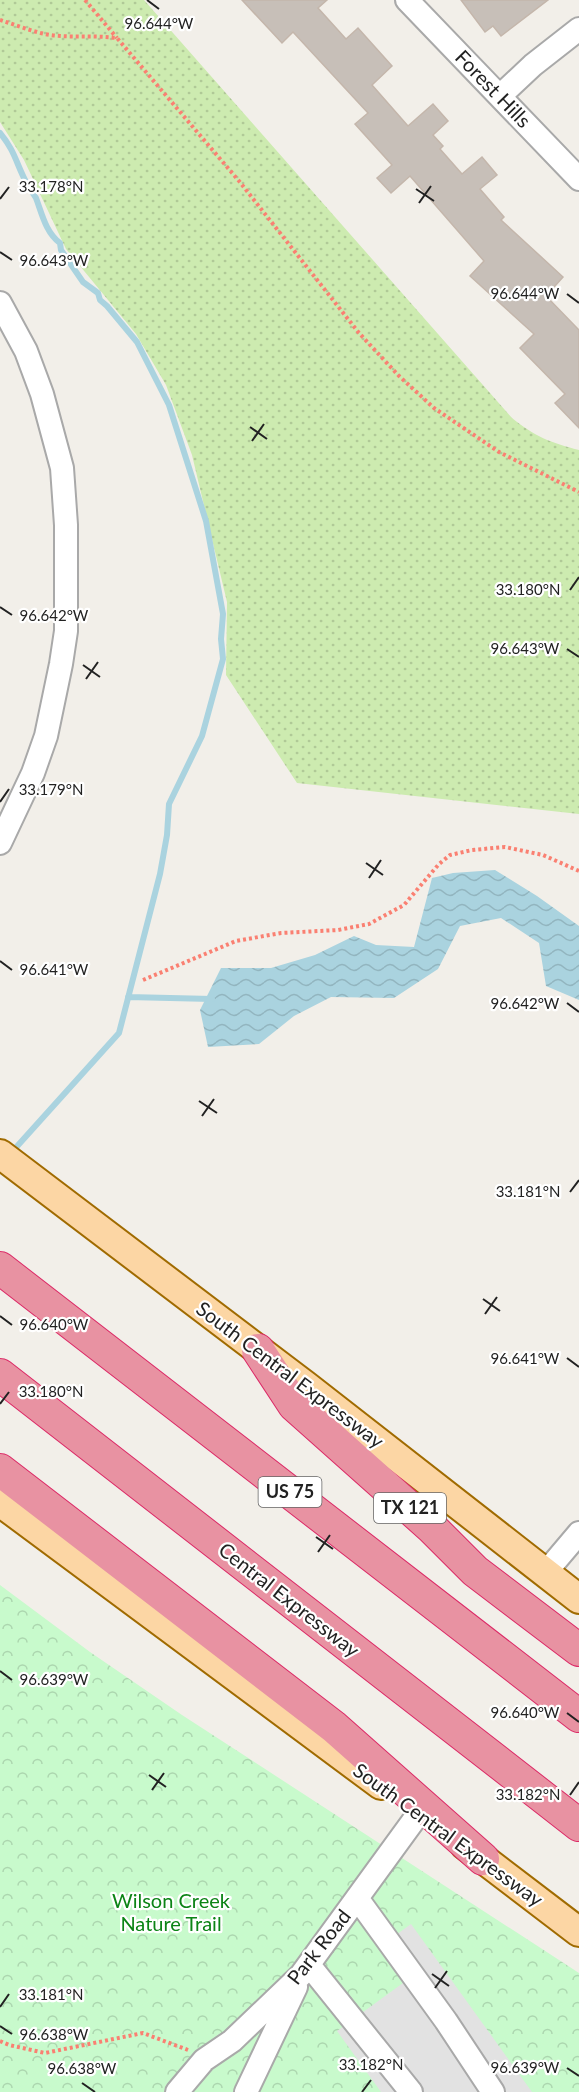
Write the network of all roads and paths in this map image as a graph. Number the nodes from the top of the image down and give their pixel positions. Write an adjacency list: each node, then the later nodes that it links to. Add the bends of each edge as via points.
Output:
1 (85, 0): 5 (path)
2 (407, 0): 6 (street, Forest Hills)
3 (0, 20): 5 (path, via 48,35)
4 (579, 29): 6 (street)
5 (117, 38): 9 (path, via 239,181 359,333 399,376 434,408 500,452)
6 (500, 96): 7 (street, Forest Hills)
7 (579, 179)
8 (0, 303): 10 (street, via 26,351 42,394 62,468 66,525 66,631 46,736)
9 (579, 492)
10 (0, 843)
11 (579, 871): 12 (path, via 543,855 505,847 450,855 404,905 369,924 236,941)
12 (142, 980)
13 (0, 1154): 15 (main road, South Central Expressway)
14 (0, 1268): 23 (highway, US 75)
15 (258, 1350): 20 (main road, South Central Expressway); 22 (highway, TX 121, via 294,1404 475,1571)
16 (0, 1376): 25 (highway, Central Expressway)
17 (0, 1470): 26 (highway, via 334,1727)
18 (0, 1502): 24 (main road, South Central Expressway)
19 (579, 1533): 20 (street)
20 (546, 1572): 21 (main road, South Central Expressway)
21 (579, 1599)
22 (579, 1650)
23 (579, 1716)
24 (419, 1813): 26 (main road, South Central Expressway); 27 (street, Park Road)
25 (579, 1825)
26 (483, 1858): 28 (main road, South Central Expressway)
27 (357, 1898): 29 (street, Park Road); 35 (street)
28 (579, 1932)
29 (305, 1970): 31 (street, Park Road, via 232,2041); 33 (street); 34 (street)
30 (0, 2041): 31 (path, via 45,2053 143,2033 183,2047)
31 (204, 2060): 32 (street, Park Road)
32 (177, 2092)
33 (246, 2092)
34 (411, 2092)
35 (493, 2092)

